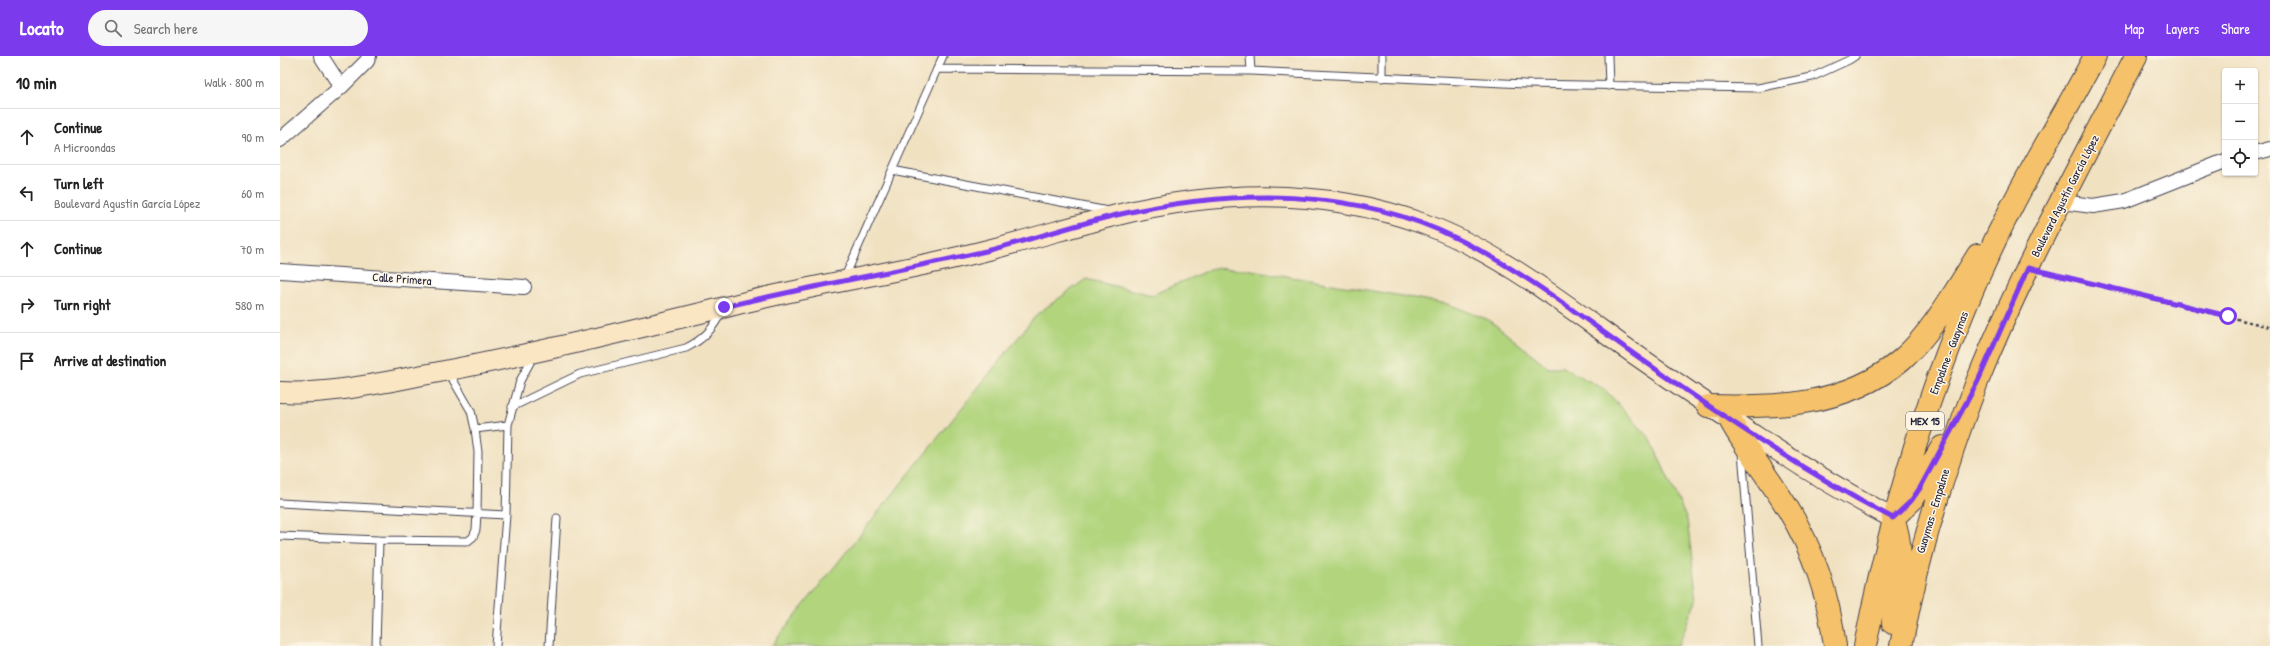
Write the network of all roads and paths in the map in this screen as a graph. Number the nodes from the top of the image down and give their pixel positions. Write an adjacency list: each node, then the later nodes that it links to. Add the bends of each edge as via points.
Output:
1 (321, 56): 14 (street)
2 (369, 56): 14 (street)
3 (943, 56): 10 (lane)
4 (1250, 56): 11 (lane)
5 (1382, 56): 12 (lane)
6 (1608, 56): 13 (lane)
7 (1854, 56): 13 (lane, via 1812,77 1758,88)
8 (2096, 56): 21 (main road, MEX 15)
9 (2136, 56): 20 (main road, Boulevard Agustín García López / MEX 15)
10 (937, 69): 11 (lane); 19 (lane)
11 (1251, 71): 12 (lane)
12 (1382, 78): 13 (lane)
13 (1609, 86)
14 (341, 87): 15 (street)
15 (280, 140)
16 (2270, 149): 17 (street)
17 (2258, 152)
18 (2222, 162): 20 (street, via 2124,201 2093,206)
19 (892, 170): 22 (lane); 25 (lane)
20 (2062, 202): 23 (main road, Boulevard Agustín García López / MEX 15)
21 (2013, 205): 33 (main road, via 1929,329 1902,360 1874,380 1846,393 1821,399 1744,407); 43 (main road, Empalme - Guaymas / MEX 15, via 1952,339)
22 (1122, 214): 25 (main road, via 987,251); 33 (main road, via 1234,197 1278,196 1320,199 1371,208 1424,224 1458,238 1546,291)
23 (2028, 268): 28 (path); 31 (main road, Boulevard Agustín García López / MEX 15)
24 (280, 271): 26 (street, Calle Primera)
25 (843, 280): 27 (main road)
26 (524, 287)
27 (724, 307): 29 (main road); 34 (lane, via 713,328 700,341 686,348 580,374)
28 (2270, 327)
29 (535, 354): 30 (main road); 34 (lane, via 520,381)
30 (447, 370): 32 (main road, via 334,390); 37 (lane, via 471,411)
31 (1978, 381): 43 (main road, via 1920,488 1911,501); 53 (main road, Guaymas - Empalme / MEX 15, via 1946,468 1919,560)
32 (280, 392)
33 (1708, 406): 35 (main road)
34 (512, 407): 36 (lane)
35 (1730, 420): 38 (main road); 43 (main road, via 1839,490)
36 (508, 425): 37 (lane); 41 (lane)
37 (475, 429): 40 (lane, via 478,452)
38 (1741, 440): 49 (lane); 50 (main road, via 1789,510 1810,550 1830,612)
39 (280, 503): 40 (lane)
40 (477, 513): 41 (lane); 45 (lane, via 476,530 468,541)
41 (506, 515): 47 (lane)
42 (557, 518): 48 (lane)
43 (1893, 518): 51 (main road, Empalme - Guaymas / MEX 15); 52 (main road, via 1900,536 1900,551 1892,620)
44 (280, 536): 45 (lane)
45 (379, 540): 46 (lane)
46 (376, 646)
47 (496, 646)
48 (549, 646)
49 (1758, 646)
50 (1835, 646)
51 (1864, 646)
52 (1893, 646)
53 (1901, 646)

